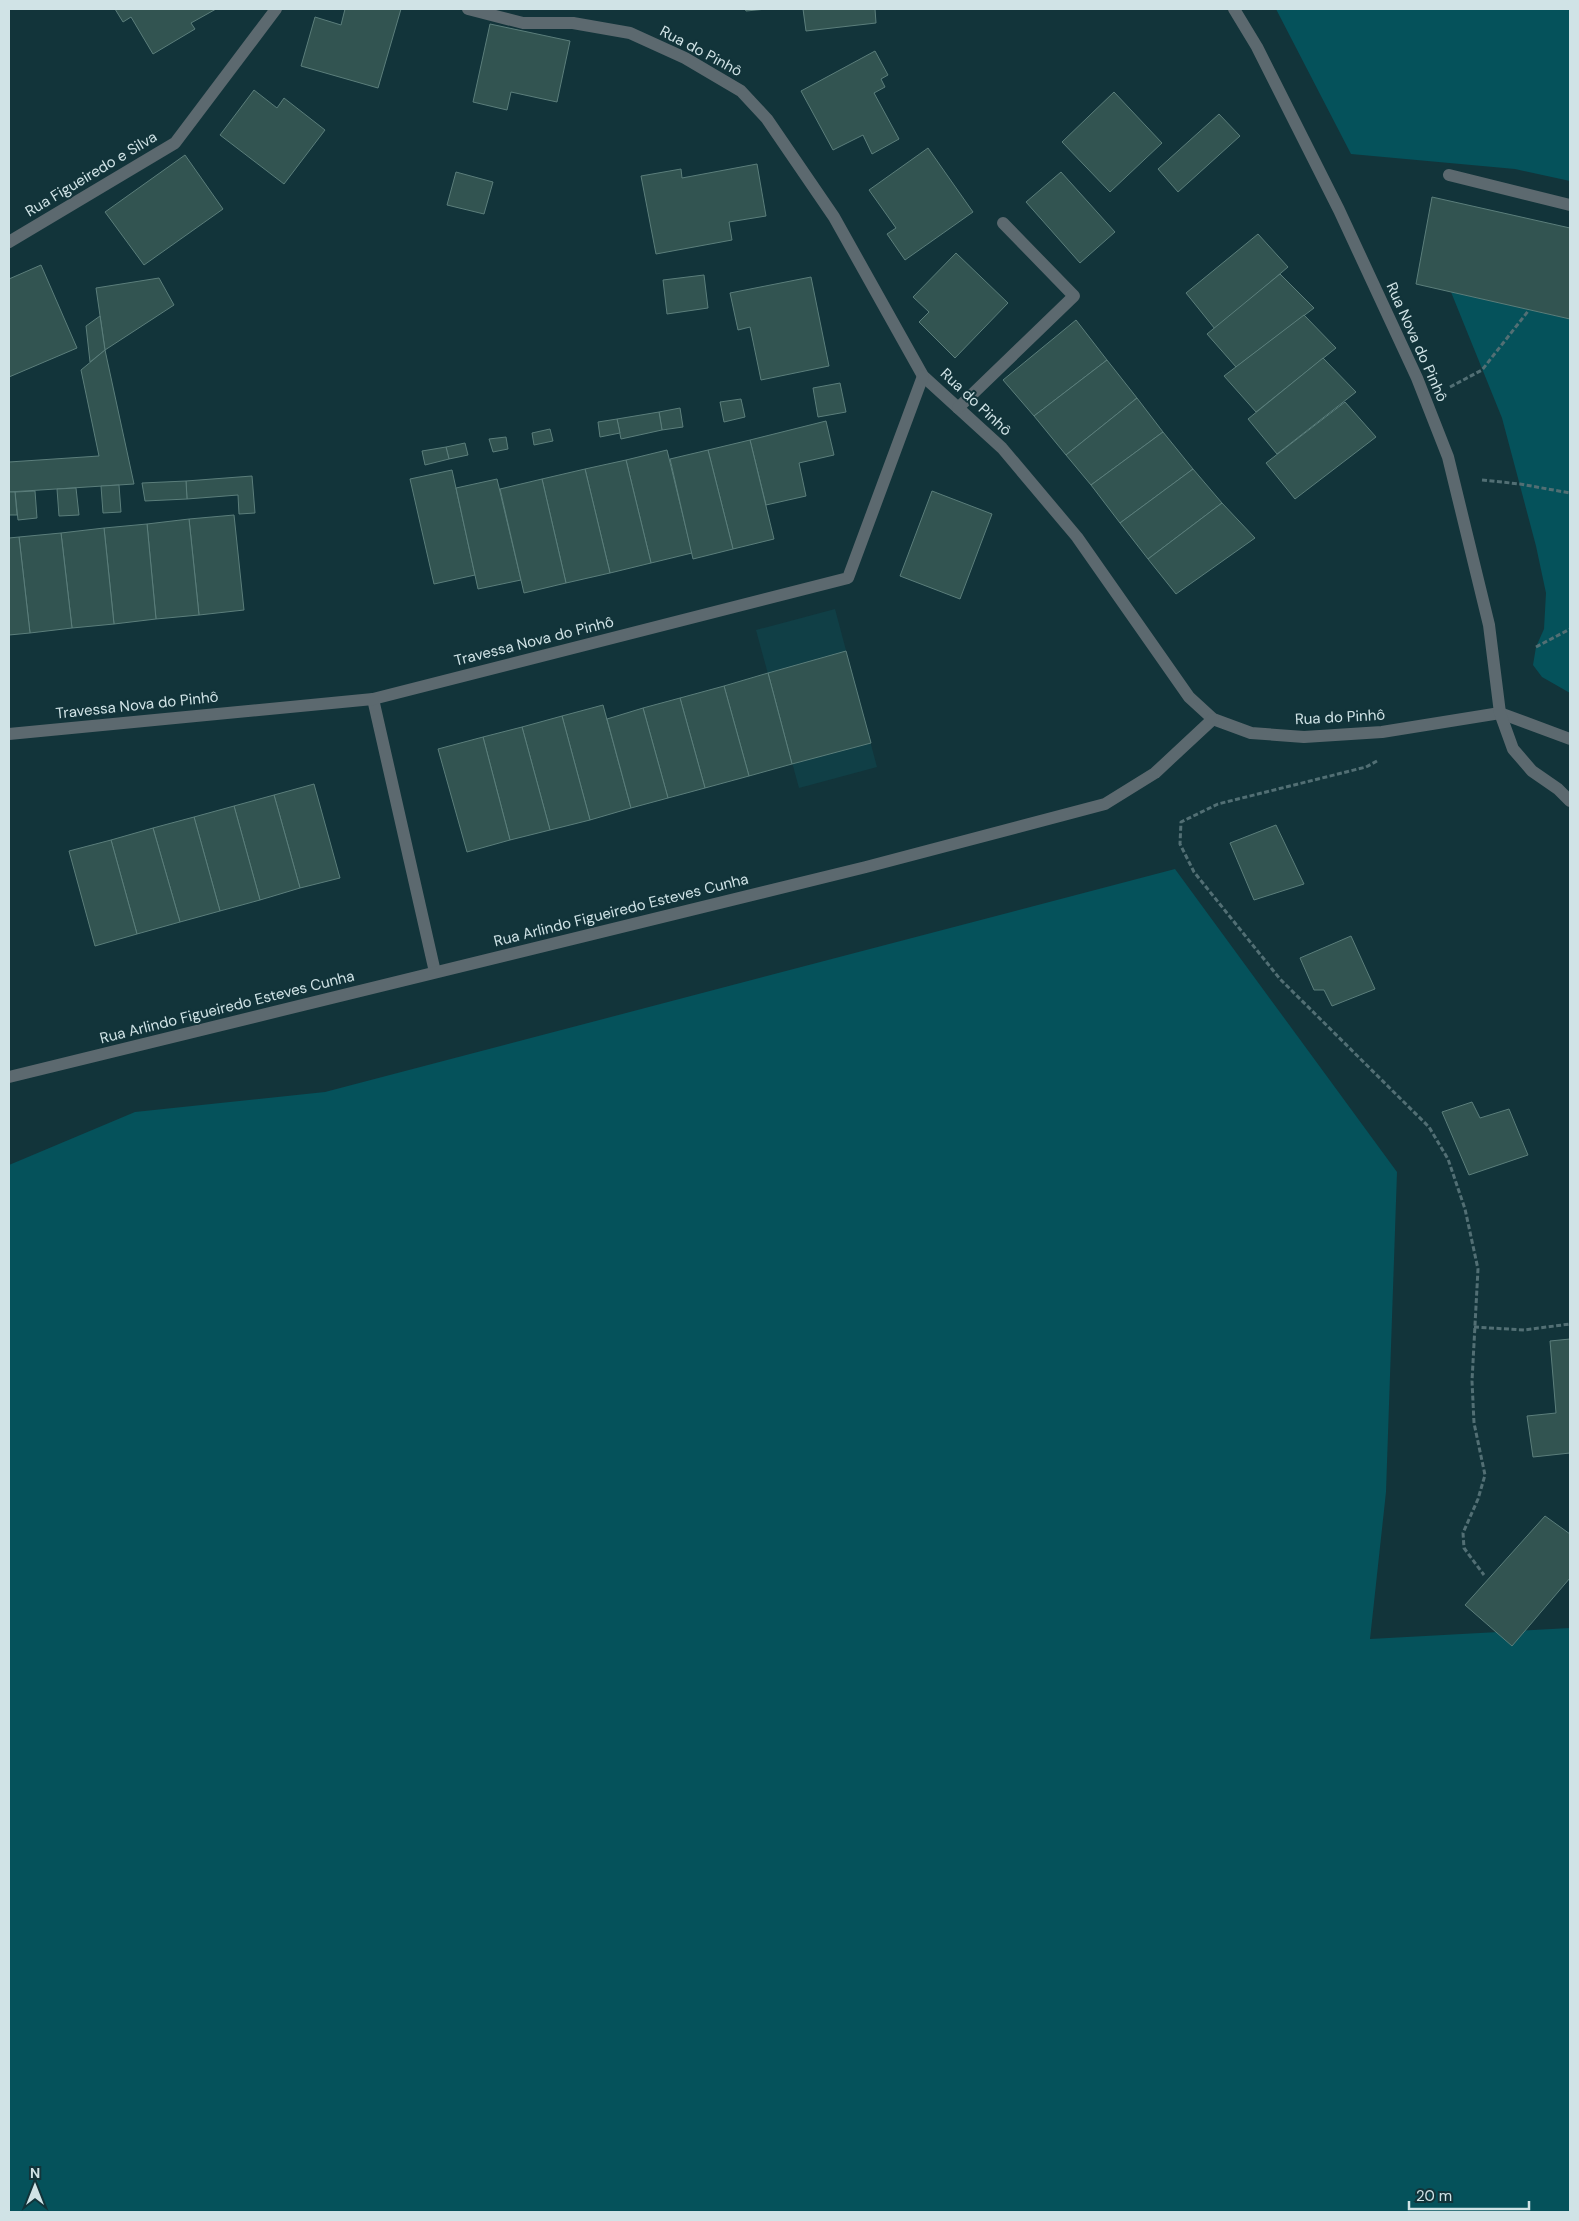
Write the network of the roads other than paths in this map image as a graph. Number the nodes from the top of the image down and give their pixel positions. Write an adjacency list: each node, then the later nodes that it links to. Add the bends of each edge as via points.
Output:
1 (276, 9): 7 (street, Rua Figueiredo e Silva, via 174,143)
2 (468, 9): 8 (street, Rua do Pinhô, via 523,23 574,23 630,33 685,58 741,91 767,119 834,217)
3 (1234, 9): 11 (street, Rua Nova do Pinhô, via 1258,48 1339,210 1426,400 1448,456 1489,625)
4 (1449, 175): 5 (street)
5 (1570, 204)
6 (1003, 223): 9 (street, via 1074,296)
7 (9, 242)
8 (923, 376): 9 (street, Rua do Pinhô); 10 (street, Travessa Nova do Pinhô, via 848,578)
9 (958, 408): 12 (street, Rua do Pinhô, via 1002,448 1077,537 1184,690)
10 (373, 699): 13 (street, Travessa Nova do Pinhô); 16 (street)
11 (1500, 713): 12 (street, Rua do Pinhô, via 1382,732 1304,738 1251,733); 14 (street); 15 (street, Rua Nova do Pinhô, via 1513,750 1532,771)
12 (1213, 719): 16 (street, Rua Arlindo Figueiredo Esteves Cunha, via 1155,773 1104,804 866,867)
13 (9, 734)
14 (1570, 740)
15 (1570, 801)
16 (435, 972): 17 (street, Rua Arlindo Figueiredo Esteves Cunha)
17 (9, 1077)

